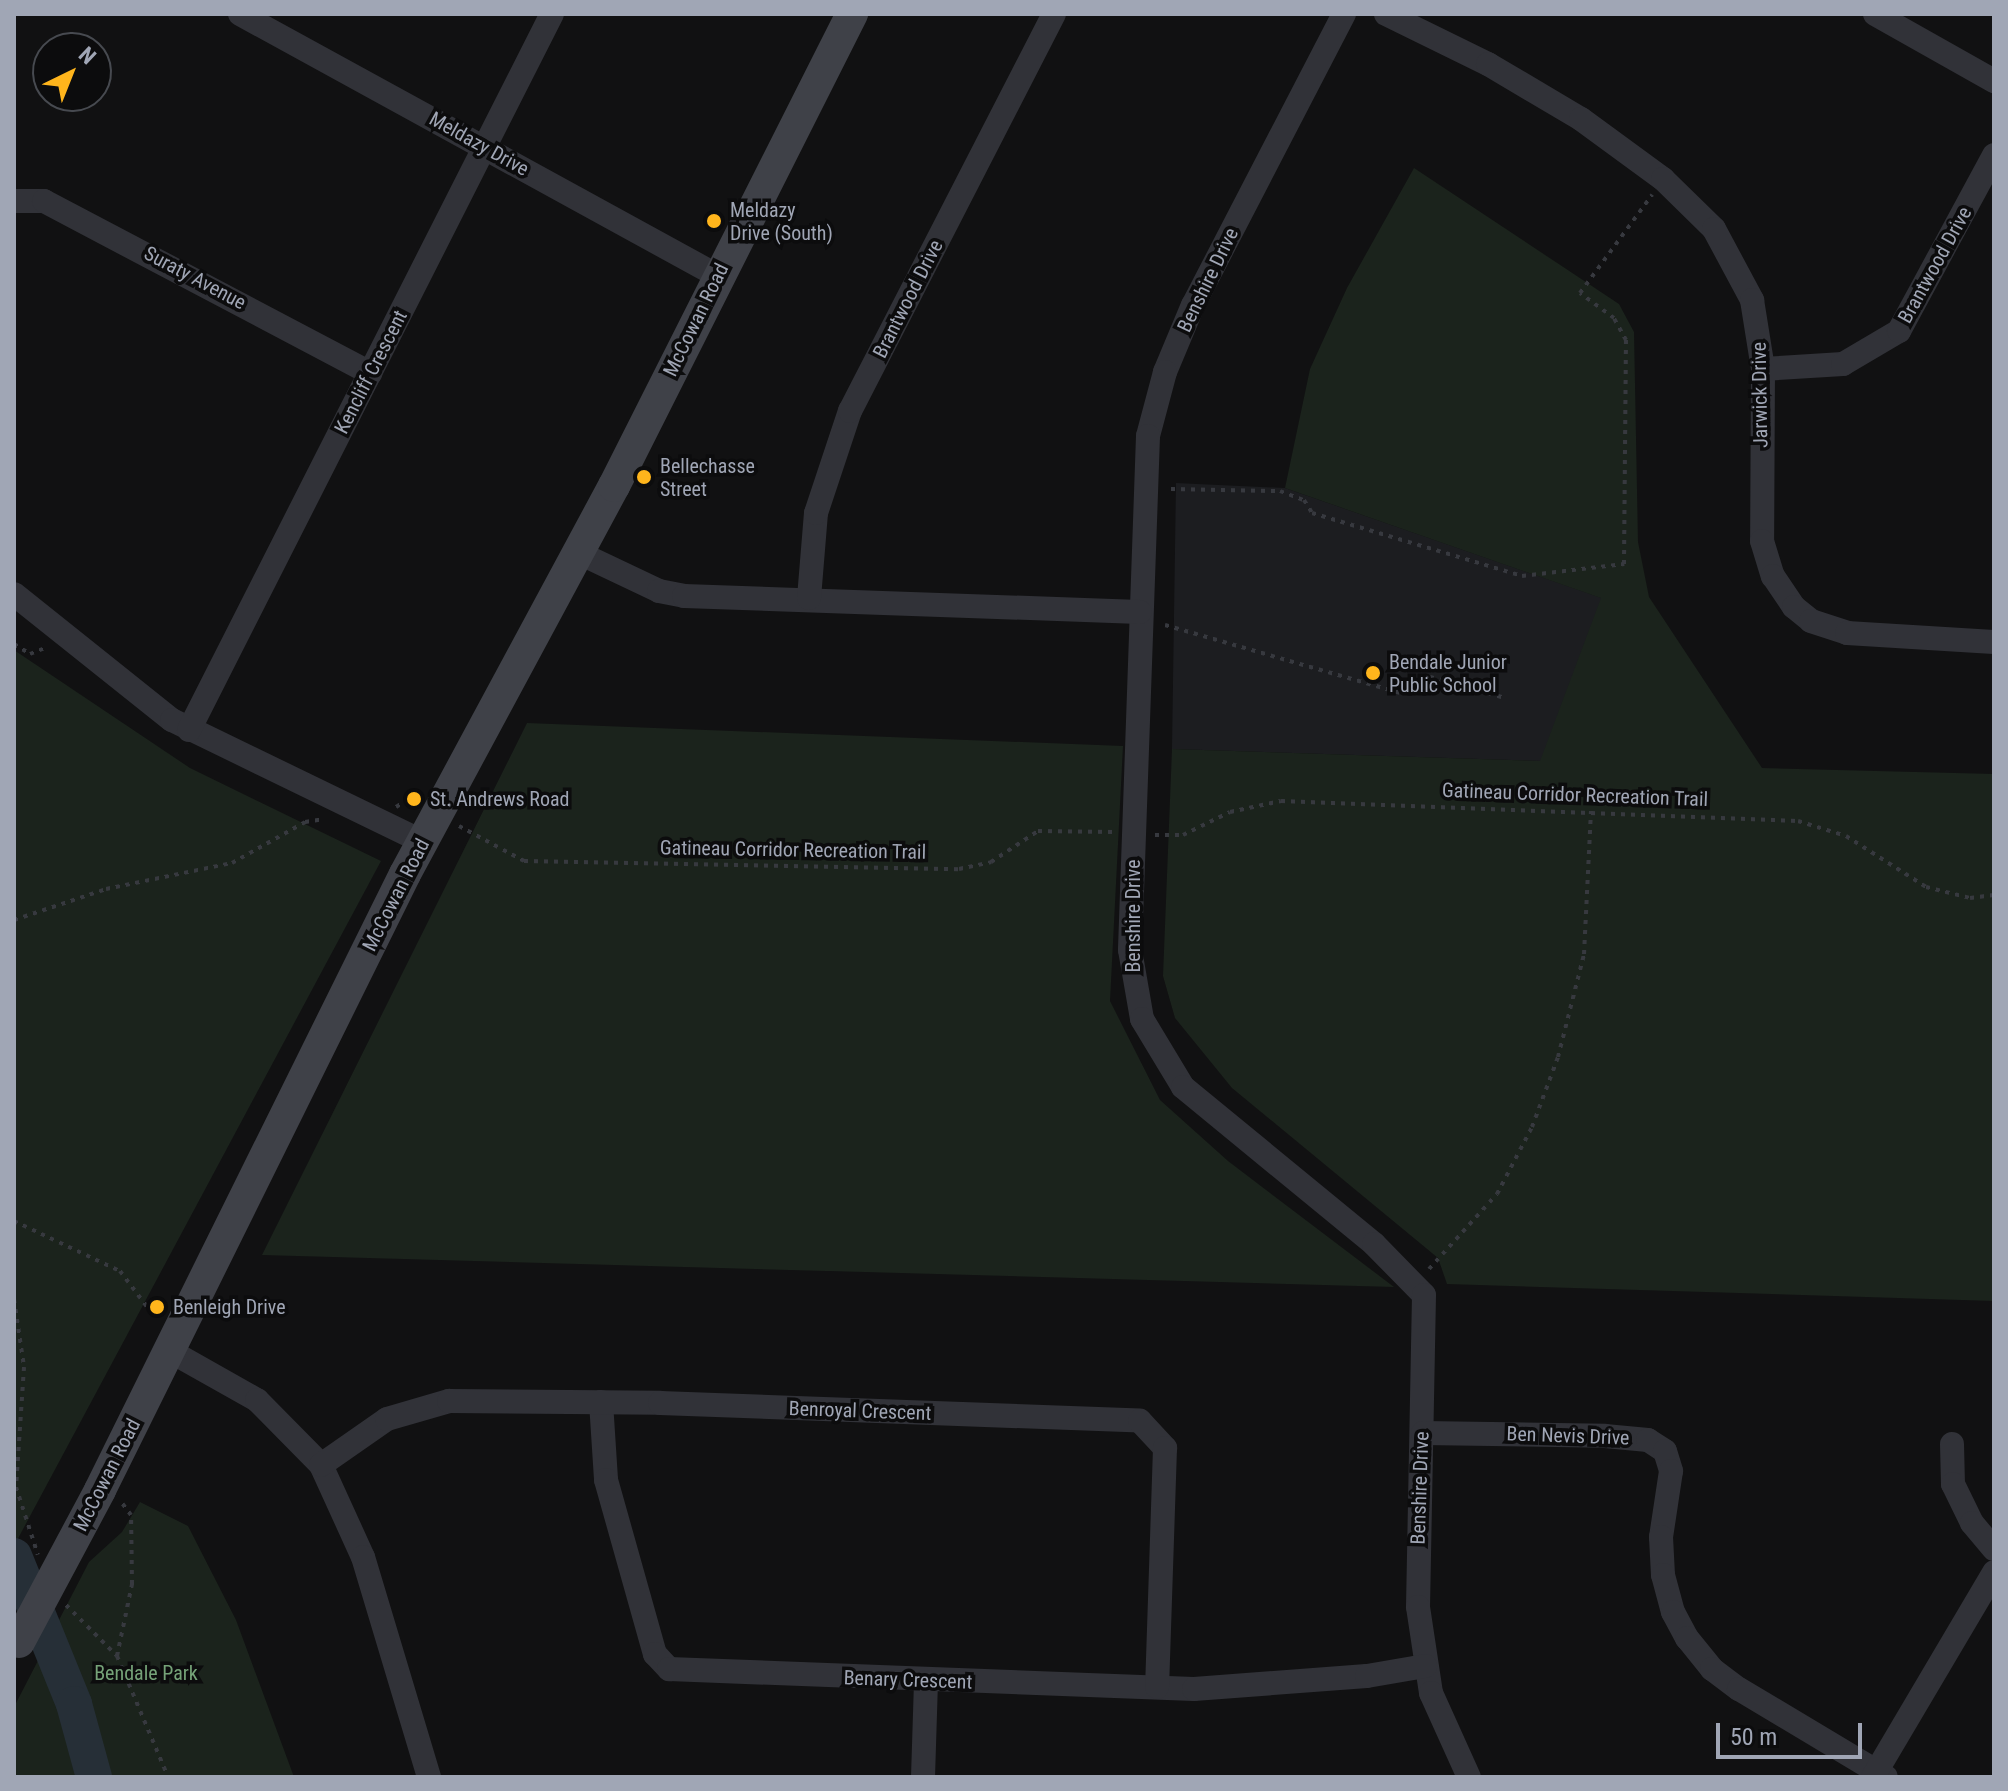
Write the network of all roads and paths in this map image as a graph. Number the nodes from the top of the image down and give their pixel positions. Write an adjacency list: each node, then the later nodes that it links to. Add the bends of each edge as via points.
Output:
1 (240, 14): 9 (street, Meldazy Drive)
2 (552, 14): 9 (street, Kencliff Crescent)
3 (852, 14): 13 (main road, McCowan Road)
4 (1054, 14): 19 (street, Brantwood Drive, via 850,411 816,513)
5 (1344, 14): 20 (street, Benshire Drive, via 1193,305 1165,372 1148,436)
6 (1386, 14): 11 (street, Jarwick Drive, via 1540,93)
7 (1875, 14): 8 (street)
8 (1994, 81)
9 (486, 147): 13 (street, Meldazy Drive); 15 (street, Kencliff Crescent)
10 (1994, 155): 14 (street, Brantwood Drive, via 1899,331 1843,364)
11 (1663, 179): 14 (street, Jarwick Drive, via 1694,206 1734,260 1752,300); 16 (path, via 1580,293 1614,318 1626,340 1624,564 1522,576 1312,513 1304,500 1280,491)
12 (14, 201): 15 (street, Suraty Avenue, via 44,201)
13 (718, 276): 17 (main road, McCowan Road)
14 (1763, 369): 22 (street, Jarwick Drive, via 1762,541 1773,576 1794,607 1811,621 1847,633)
15 (370, 373): 26 (street, Kencliff Crescent)
16 (1171, 489)
17 (577, 552): 19 (street, via 659,591 708,598); 34 (main road, McCowan Road)
18 (14, 594): 26 (street, via 148,705)
19 (809, 598): 20 (street)
20 (1140, 612): 38 (street, Benshire Drive, via 1129,926 1132,980 1142,1019 1183,1087)
21 (1165, 625): 25 (path, via 1401,693 1430,677)
22 (1994, 642)
23 (53, 643): 24 (path, via 30,654)
24 (14, 644)
25 (1505, 698)
26 (189, 730): 34 (street)
27 (399, 803): 28 (path, via 409,799)
28 (420, 805)
29 (1591, 811): 33 (path, Gatineau Corridor Recreation Trail, via 1281,801 1230,812 1183,835); 35 (path, Gatineau Corridor Recreation Trail, via 1798,821 1846,836 1926,887 1970,898); 38 (path, via 1584,954 1558,1057 1532,1127 1497,1194)
30 (333, 821): 36 (path, via 316,817 232,863 106,889)
31 (461, 827): 32 (path, Gatineau Corridor Recreation Trail, via 524,861 959,869 991,862 1038,831)
32 (1122, 833)
33 (1144, 834)
34 (423, 842): 40 (main road, McCowan Road)
35 (1994, 895)
36 (14, 920)
37 (14, 1221): 39 (path, via 120,1271)
38 (1416, 1282): 42 (street, Benshire Drive, via 1424,1295)
39 (151, 1312)
40 (170, 1351): 44 (street, via 257,1400); 48 (main road, McCowan Road, bridge)
41 (601, 1402): 44 (street, Benroyal Crescent, via 420,1406 368,1429); 51 (street, Benary Crescent, via 606,1480 655,1654 669,1669); 52 (street, Benroyal Crescent, via 1140,1421 1165,1448)
42 (1423, 1433): 50 (street, Benshire Drive, via 1417,1573); 53 (street, Ben Nevis Drive, via 1605,1436 1648,1440 1665,1451 1671,1471 1661,1537 1663,1575 1687,1638 1712,1669 1739,1689)
43 (1952, 1444): 46 (street, via 1953,1484 1972,1523)
44 (321, 1465): 54 (street, via 363,1557)
45 (129, 1510): 49 (path, via 132,1584)
46 (1994, 1549)
47 (1994, 1572): 53 (street)
48 (16, 1647)
49 (117, 1656)
50 (1425, 1666): 52 (street, Benary Crescent, via 1272,1685); 56 (street, Benshire Drive, via 1444,1728)
51 (926, 1682): 52 (street, Benary Crescent); 55 (street)
52 (1157, 1687)
53 (1879, 1774)
54 (429, 1777)
55 (923, 1777)
56 (1469, 1777)

